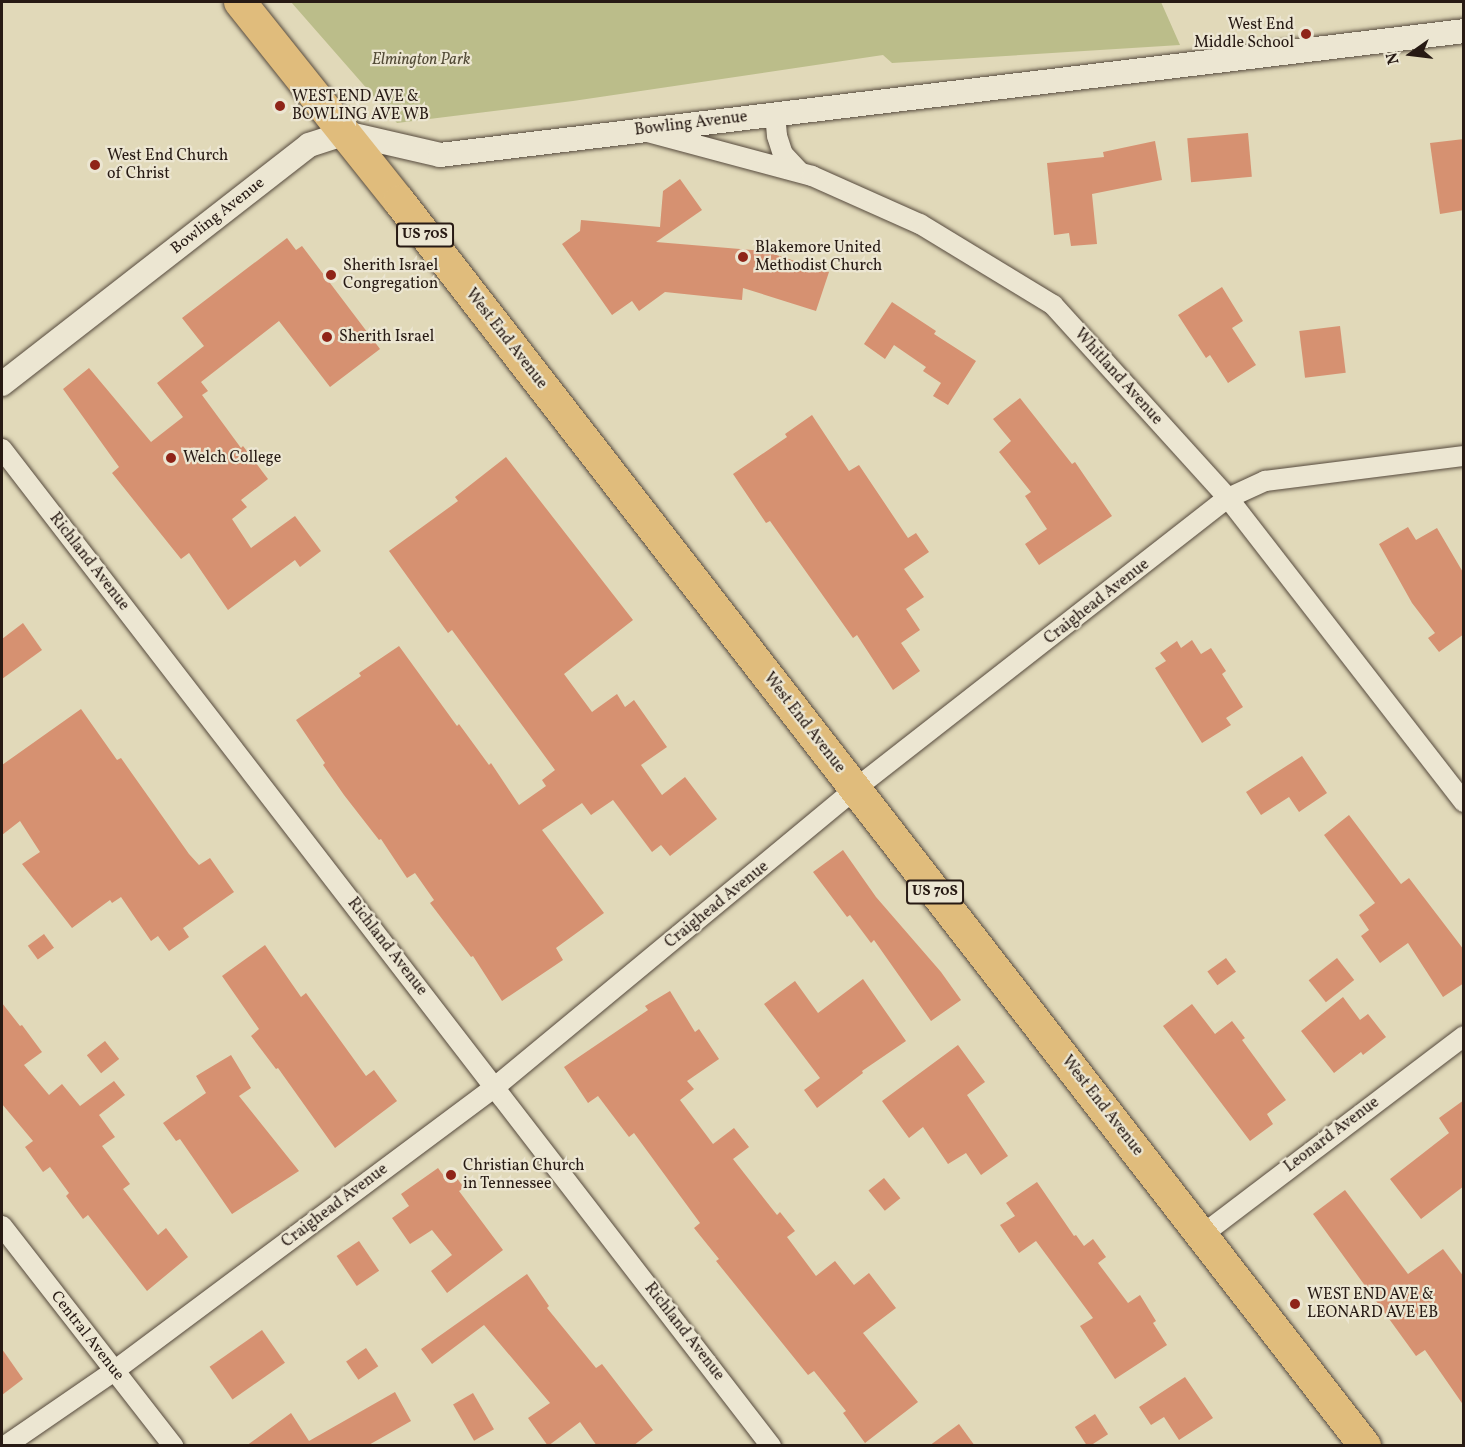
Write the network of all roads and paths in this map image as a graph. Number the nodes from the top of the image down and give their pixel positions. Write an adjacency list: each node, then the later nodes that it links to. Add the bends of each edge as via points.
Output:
1 (240, 2): 5 (main road, West End Avenue / US 70S)
2 (1464, 31): 3 (street, Bowling Avenue)
3 (775, 114): 4 (street, Bowling Avenue); 6 (street, via 783,154)
4 (639, 130): 5 (street, Bowling Avenue, via 440,154); 6 (street, Whitland Avenue)
5 (345, 133): 7 (street, Bowling Avenue, via 309,145); 11 (main road, West End Avenue / US 70S)
6 (802, 173): 10 (street, Whitland Avenue, via 920,224 1053,305)
7 (2, 384)
8 (2, 449): 14 (street, Richland Avenue)
9 (1464, 456): 10 (street, Craighead Avenue, via 1264,481)
10 (1228, 498): 11 (street, Craighead Avenue); 12 (street, Whitland Avenue)
11 (855, 789): 14 (street, Craighead Avenue); 16 (main road, West End Avenue / US 70S)
12 (1464, 802)
13 (1464, 1036): 16 (street, Leonard Avenue)
14 (495, 1087): 17 (street, Craighead Avenue); 20 (street, Richland Avenue)
15 (2, 1226): 17 (street, Central Avenue)
16 (1202, 1235): 21 (main road, West End Avenue / US 70S)
17 (114, 1371): 18 (street, Craighead Avenue); 19 (street, Central Avenue)
18 (5, 1446)
19 (172, 1446)
20 (771, 1446)
21 (1365, 1446)

